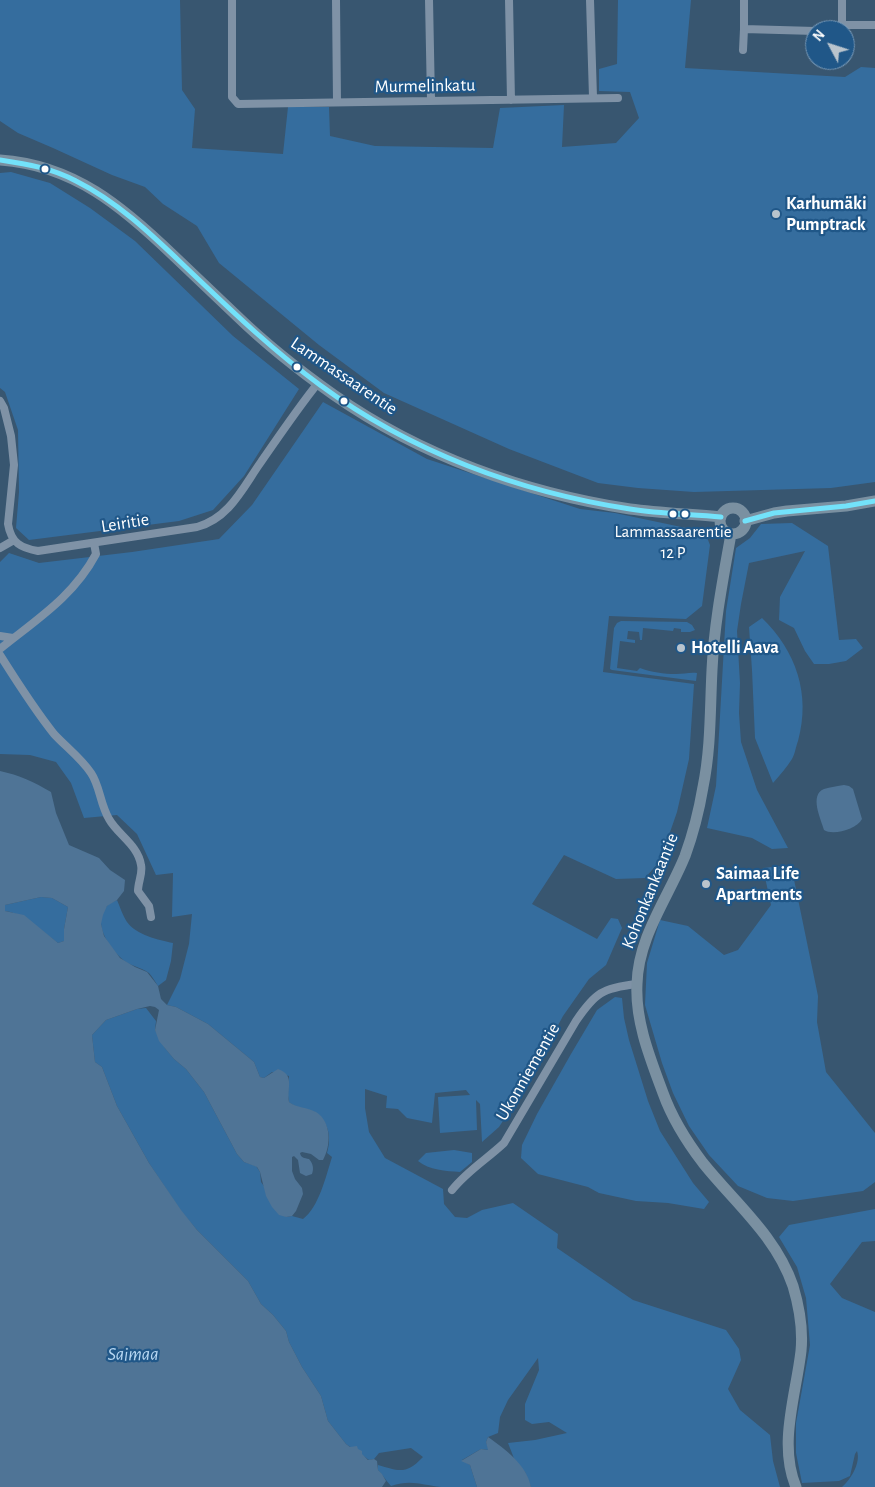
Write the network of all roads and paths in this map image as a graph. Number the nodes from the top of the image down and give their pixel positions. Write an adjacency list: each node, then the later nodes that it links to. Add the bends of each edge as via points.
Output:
1 (232, 0): 18 (street, Murmelinkatu, via 234,101 243,105)
2 (336, 0): 18 (street)
3 (429, 0): 16 (street)
4 (509, 0): 17 (street)
5 (590, 0): 14 (street)
6 (744, 0): 11 (street)
7 (842, 0): 8 (street)
8 (842, 20)
9 (855, 25): 10 (street)
10 (875, 26)
11 (744, 29): 12 (street); 13 (street)
12 (805, 32)
13 (743, 50)
14 (593, 97): 15 (street, Murmelinkatu); 17 (street, Murmelinkatu)
15 (618, 98)
16 (431, 100): 17 (street, Murmelinkatu); 18 (street, Murmelinkatu)
17 (511, 100)
18 (337, 102)
19 (0, 160): 20 (street, Lammassaarentie, via 56,172 112,201 252,330)
20 (318, 384): 23 (street, Lammassaarentie, via 438,454 529,488 630,509); 27 (street, Leiritie, via 237,499 215,520 197,527)
21 (0, 401): 26 (street, via 13,454 8,524)
22 (875, 501): 24 (street, via 787,510)
23 (721, 517): 24 (street, via 727,510 737,509); 25 (street, via 723,530)
24 (746, 521): 25 (street, via 742,531)
25 (731, 534): 34 (street, Kohonkankaantie, via 714,640 709,751 696,824 685,856 644,943)
26 (14, 540): 27 (street, Leiritie, via 38,551); 28 (street)
27 (94, 543): 30 (street, via 96,554 60,603)
28 (0, 548)
29 (0, 636): 30 (street)
30 (13, 638): 31 (street)
31 (0, 649)
32 (0, 655): 33 (street, via 54,734 96,781 109,819 139,858 142,872 138,891 149,906)
33 (151, 917)
34 (636, 984): 35 (street, Ukonniementie, via 610,988 589,1002 504,1143); 36 (street, Kohonkankaantie, via 645,1041 670,1111 702,1162 770,1241 793,1286 801,1349 790,1420 788,1460)
35 (452, 1190)
36 (796, 1487)

